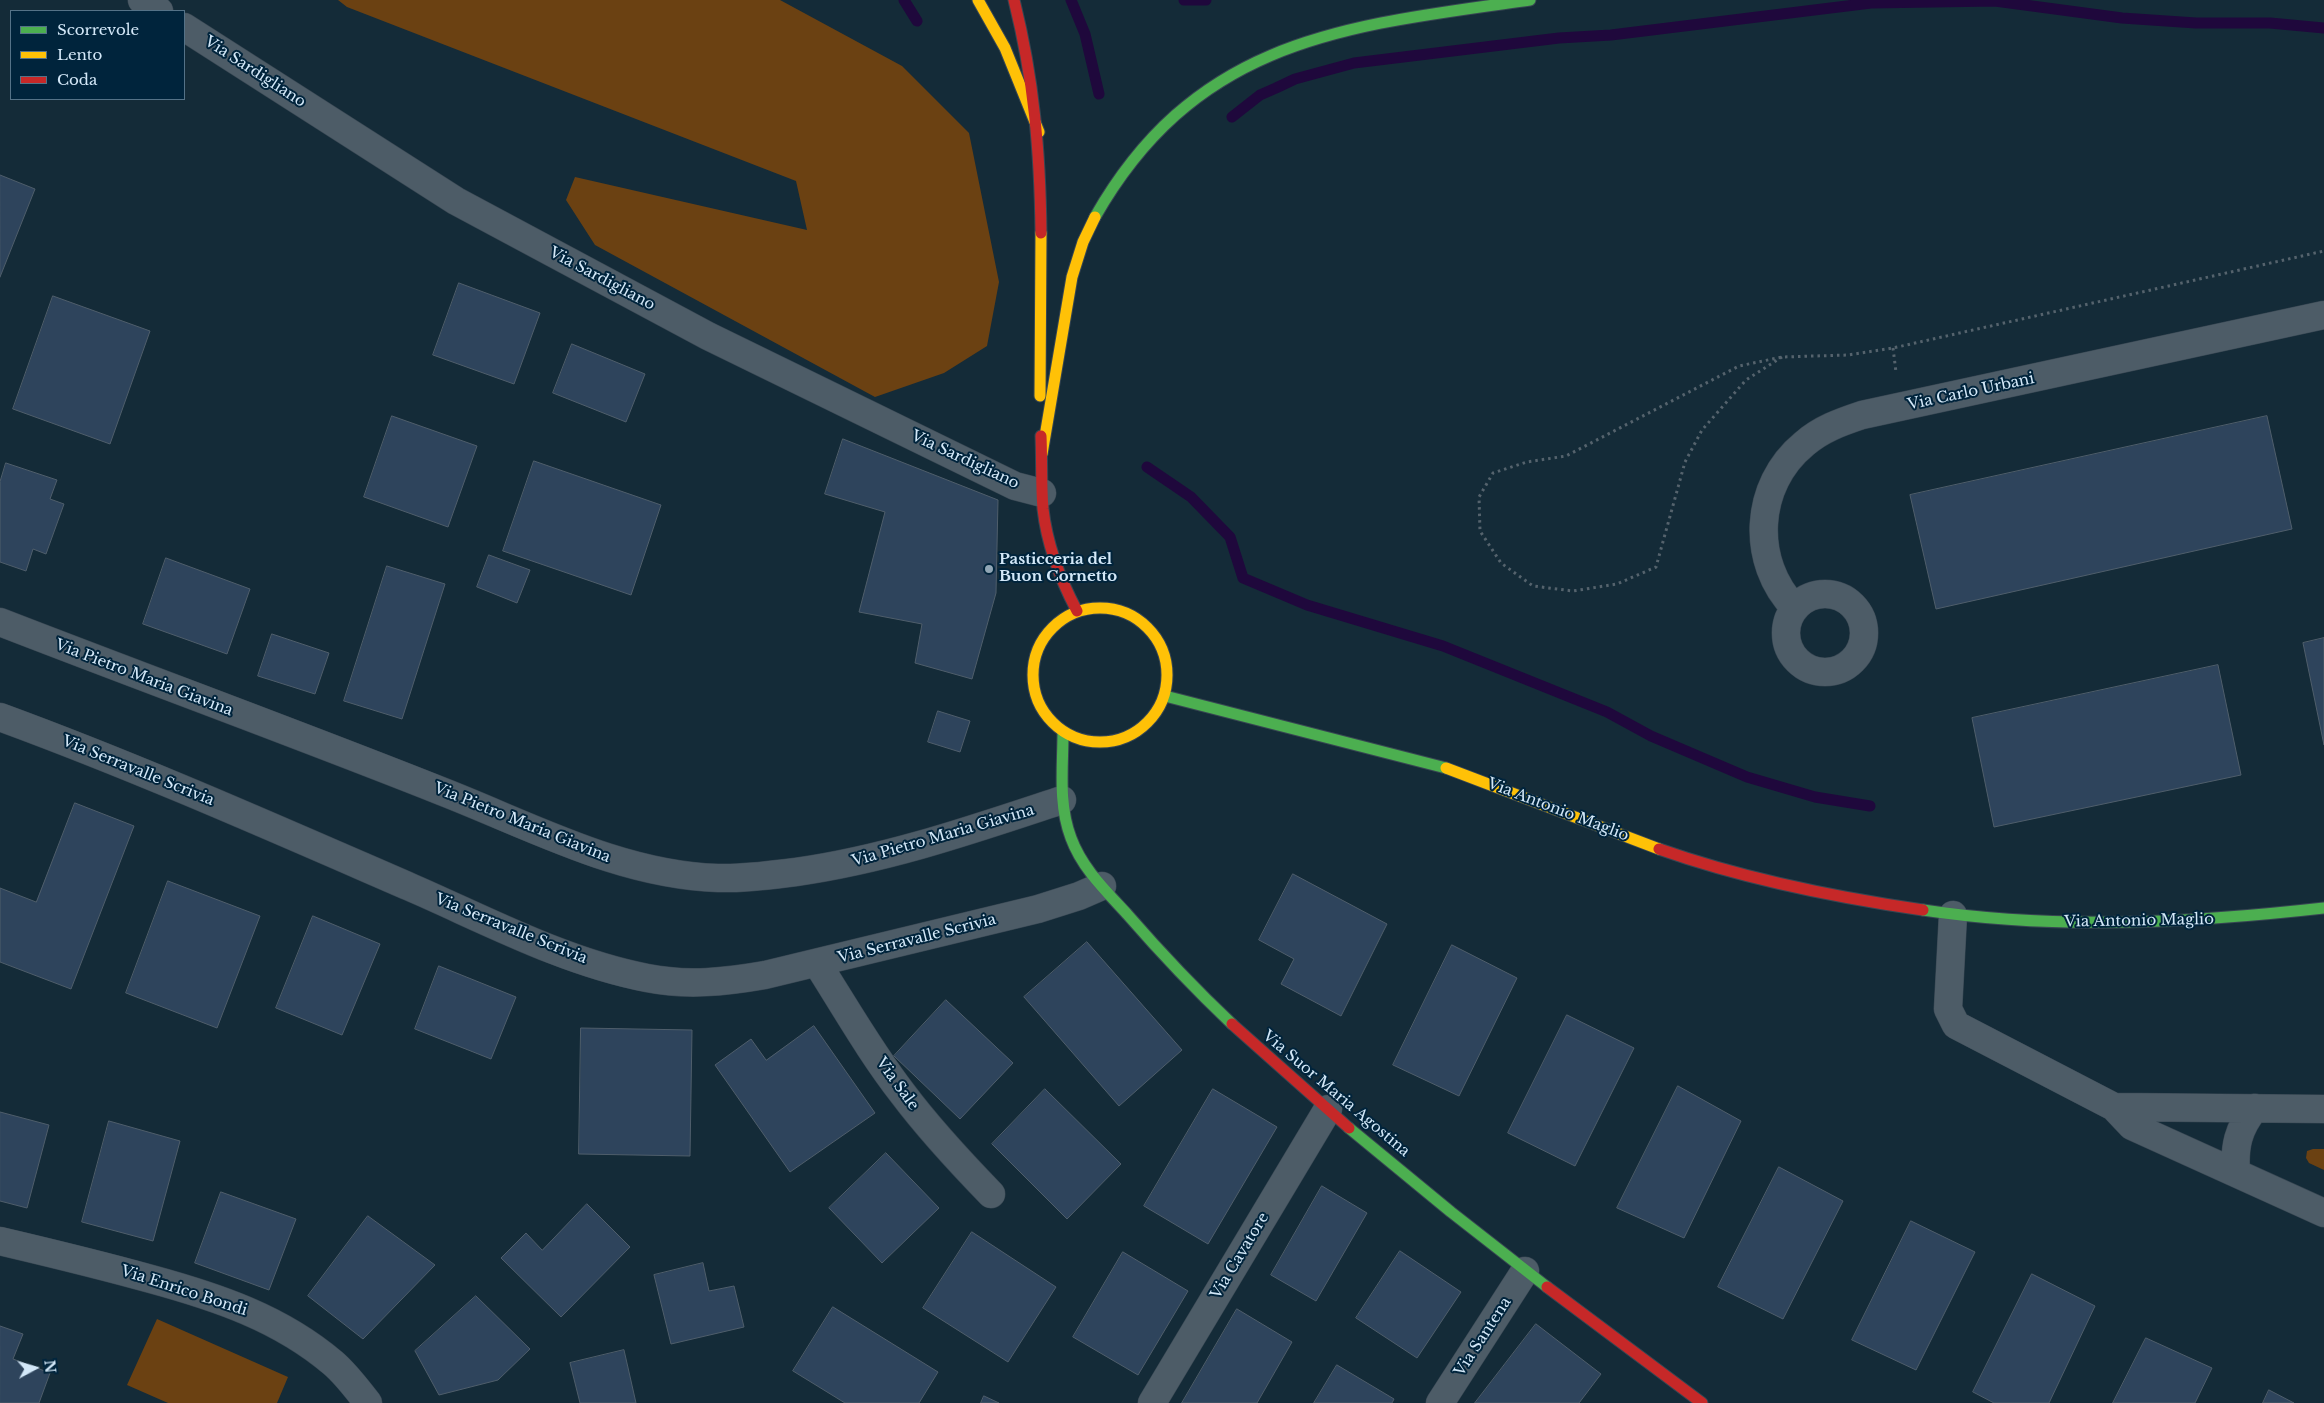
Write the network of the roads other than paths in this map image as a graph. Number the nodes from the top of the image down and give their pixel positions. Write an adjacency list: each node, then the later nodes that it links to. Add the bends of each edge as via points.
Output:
1 (142, 0): 5 (street)
2 (978, 0): 7 (main road, via 1005,48)
3 (1014, 0): 7 (main road, via 1026,46)
4 (1530, 0): 9 (main road, via 1395,20 1318,36 1232,71 1176,112 1138,153 1083,241 1070,289)
5 (157, 10)
6 (185, 28): 10 (street, Via Sardigliano, via 456,201 708,336 1015,486)
7 (1039, 132): 9 (main road)
8 (2324, 315): 11 (street, Via Carlo Urbani, via 1862,415 1827,428 1804,443 1788,460 1765,506 1764,539 1768,568 1783,596)
9 (1042, 454): 10 (main road)
10 (1042, 494): 12 (main road, via 1054,562)
11 (1795, 608)
12 (1077, 611): 14 (main road, via 1107,608 1122,611 1142,622 1158,639 1166,661); 16 (main road, via 1058,621 1044,637 1034,664 1037,699 1047,718)
13 (0, 622): 17 (street, Via Pietro Maria Giavina, via 442,791 570,844 626,863 682,876 738,878 853,863 895,853)
14 (1165, 696): 16 (main road, via 1146,724 1128,736 1107,742 1084,740); 20 (main road, Via Antonio Maglio, via 1443,767 1659,850 1712,867 1868,902)
15 (0, 717): 21 (street, Via Serravalle Scrivia, via 235,811 556,950 606,967 645,978 699,984)
16 (1063, 732): 17 (main road, Via Suor Maria Agostina)
17 (1062, 800): 18 (main road, Via Suor Maria Agostina, via 1075,850)
18 (1102, 886): 21 (street, Via Serravalle Scrivia, via 1045,907); 24 (main road, Via Suor Maria Agostina, via 1210,1003)
19 (2324, 908): 20 (main road, Via Antonio Maglio, via 2244,918 2159,923)
20 (1953, 915): 22 (street, via 1948,1008 1956,1025)
21 (817, 963): 27 (street, Via Sale, via 902,1092)
22 (2114, 1107): 23 (street); 26 (street, via 2132,1126)
23 (2255, 1108): 25 (street); 26 (street, via 2239,1132 2235,1148)
24 (1328, 1109): 30 (main road, Via Suor Maria Agostina); 32 (street, Via Cavatore)
25 (2324, 1109)
26 (2236, 1173): 28 (street)
27 (991, 1194)
28 (2324, 1213)
29 (0, 1241): 31 (street, Via Enrico Bondi, via 103,1265 216,1297 255,1313 286,1330 334,1364)
30 (1525, 1271): 33 (street, Via Santena); 34 (main road, Via Suor Maria Agostina)
31 (368, 1403)
32 (1152, 1403)
33 (1440, 1403)
34 (1702, 1403)

